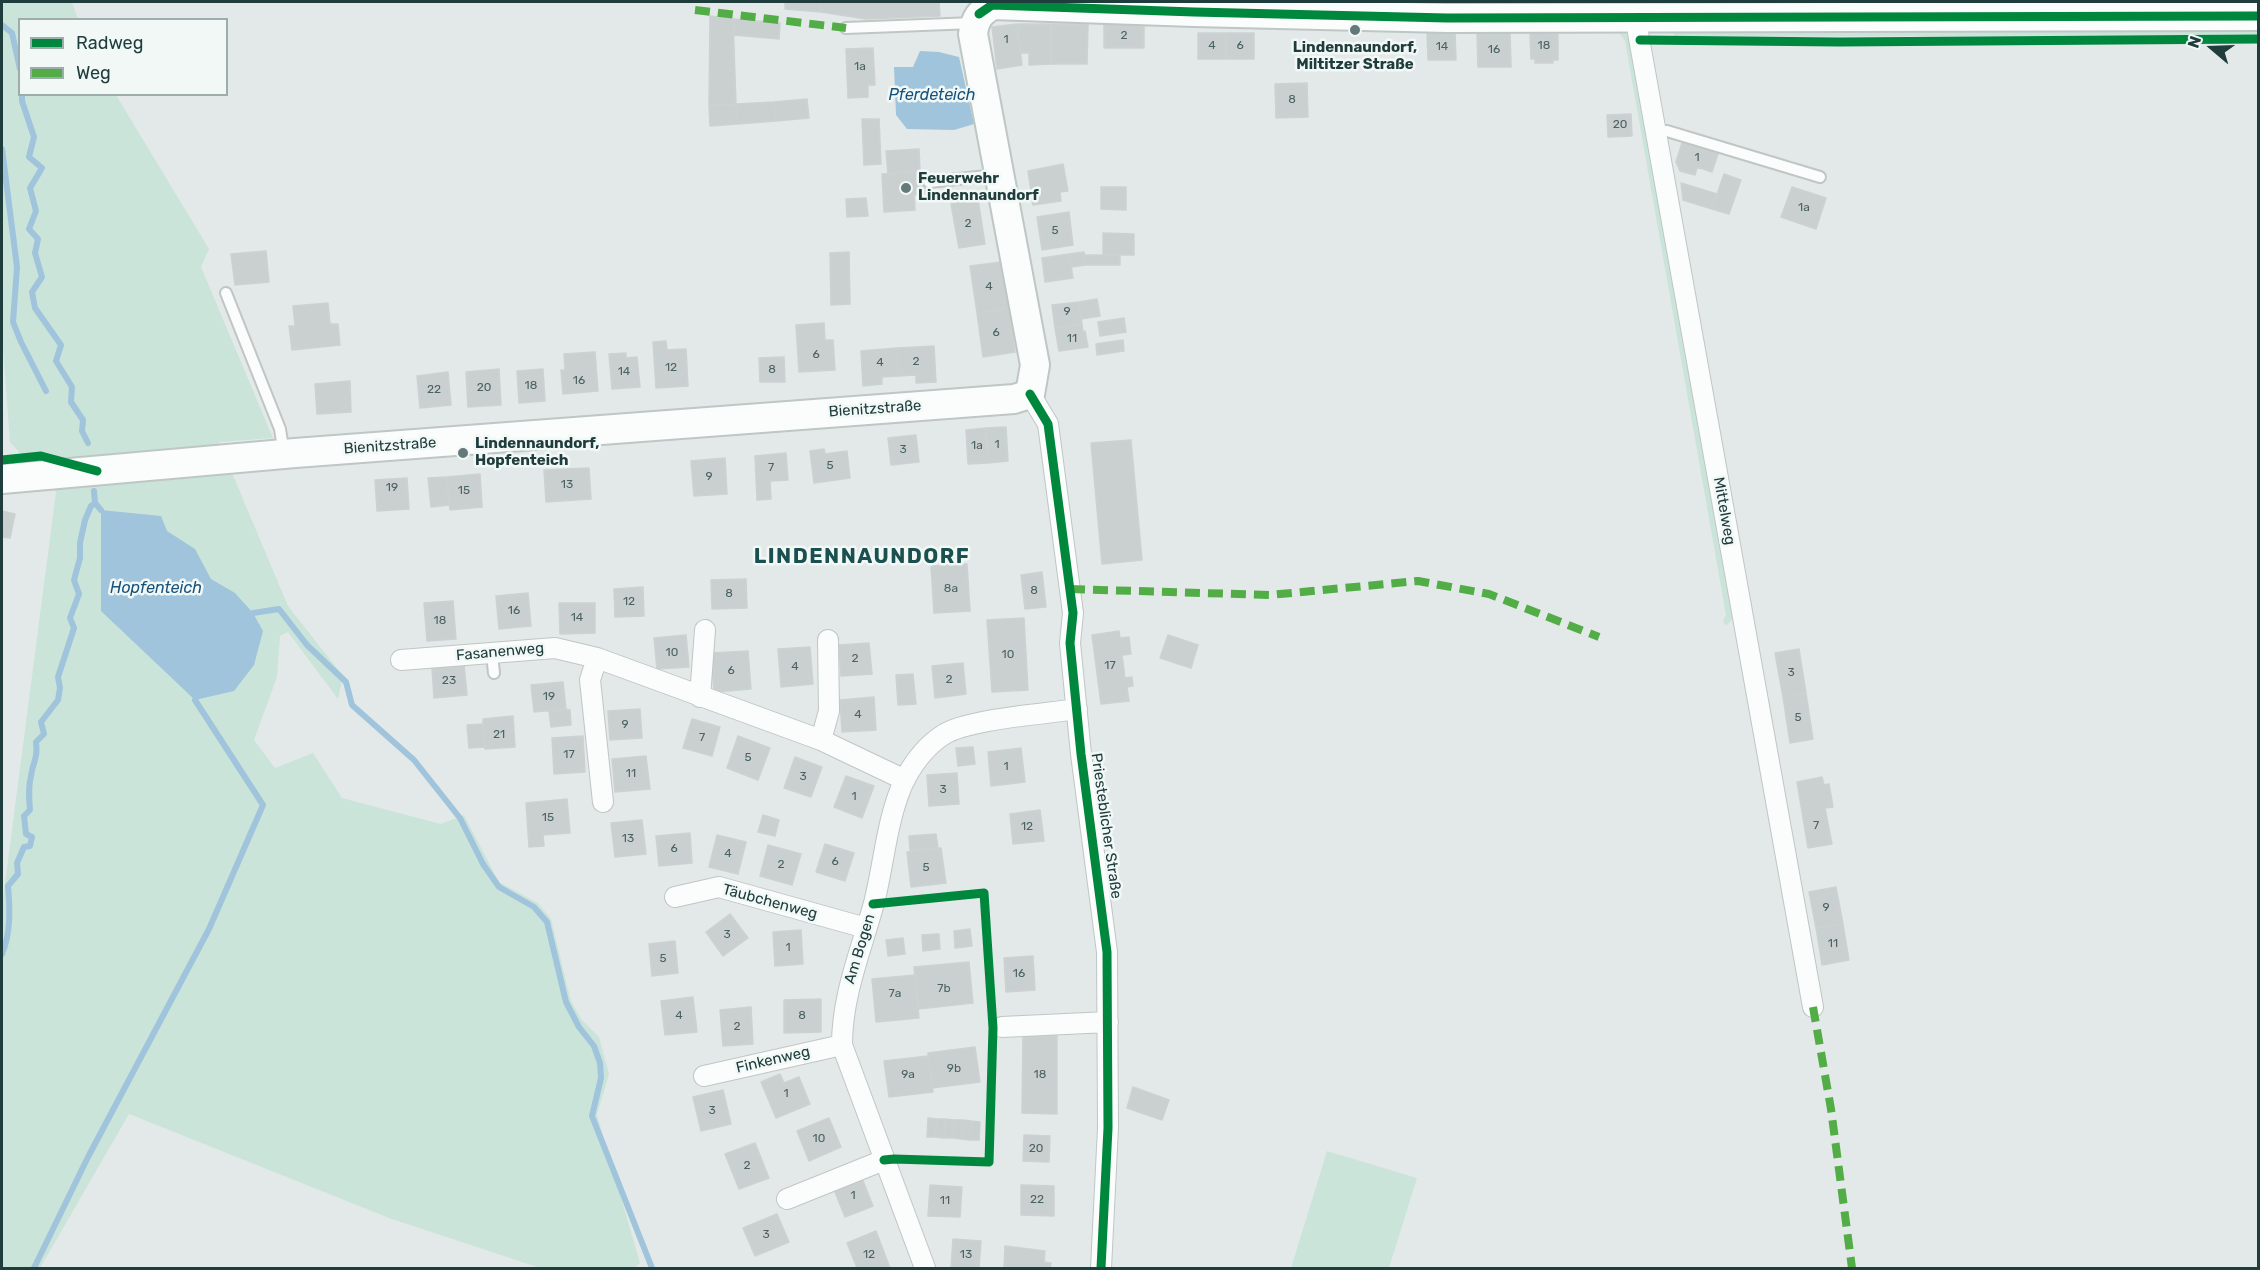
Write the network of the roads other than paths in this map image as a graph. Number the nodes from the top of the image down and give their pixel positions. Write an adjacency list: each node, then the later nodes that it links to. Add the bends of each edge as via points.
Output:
1 (1194, 7): 2 (street, via 992,5); 3 (street, via 1447,18)
2 (976, 13): 5 (lane); 7 (street, via 973,34)
3 (1635, 16): 4 (street); 6 (street, Mittelweg)
4 (2259, 16)
5 (846, 28)
6 (1656, 132): 8 (lane, via 1667,131); 25 (street, Mittelweg)
7 (999, 174): 9 (lane); 11 (street, via 1035,365)
8 (1820, 177)
9 (929, 182)
10 (226, 293): 12 (lane, via 280,429)
11 (1030, 394): 12 (street, Bienitzstraße, via 1014,399); 19 (street, Priesteblicher Straße, via 1048,424 1073,613 1070,643)
12 (284, 454): 13 (street, Bienitzstraße)
13 (2, 479)
14 (705, 630): 18 (street)
15 (828, 640): 20 (street, via 830,711)
16 (597, 658): 17 (street, Fasanenweg, via 555,648 493,664); 18 (street, Fasanenweg); 22 (street, via 590,681)
17 (401, 660)
18 (700, 696): 20 (street, Fasanenweg)
19 (1077, 709): 21 (street, Am Bogen, via 974,724 944,734 921,753); 26 (street, Priesteblicher Straße, via 1107,952)
20 (821, 740): 21 (street, Fasanenweg)
21 (904, 780): 24 (street, Am Bogen)
22 (603, 802)
23 (675, 897): 24 (street, Täubchenweg, via 718,887)
24 (866, 928): 28 (street, Am Bogen, via 848,988)
25 (1813, 1007)
26 (1108, 1022): 27 (street); 33 (street, Priesteblicher Straße, via 1108,1128)
27 (1002, 1027)
28 (842, 1045): 29 (street, Finkenweg); 30 (street, Am Bogen)
29 (704, 1076)
30 (884, 1160): 31 (street); 32 (street, Am Bogen)
31 (787, 1198)
32 (925, 1269)
33 (1101, 1269)

